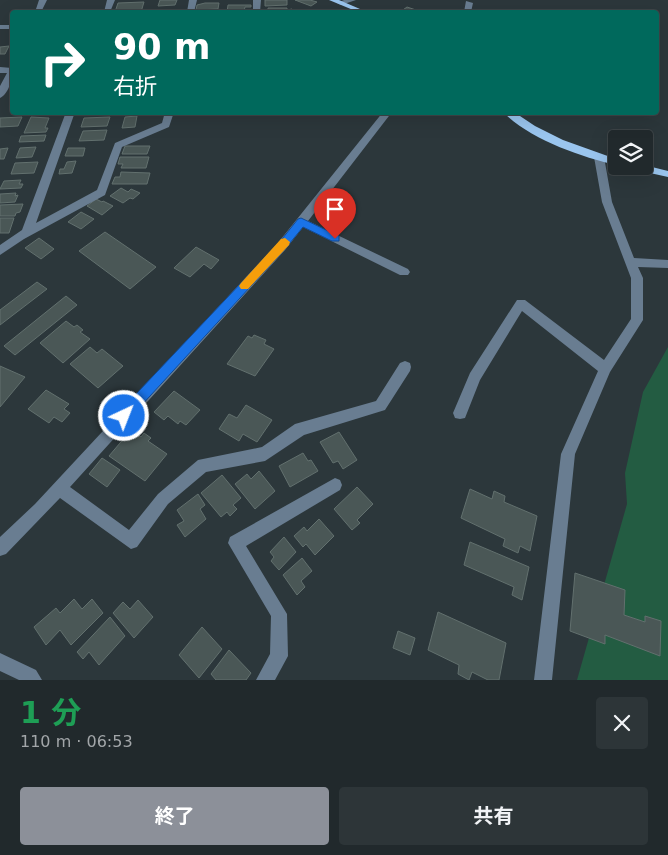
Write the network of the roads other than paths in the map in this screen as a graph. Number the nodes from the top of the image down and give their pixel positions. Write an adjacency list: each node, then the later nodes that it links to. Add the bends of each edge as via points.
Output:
1 (332, 0): 3 (main road)
2 (352, 0): 3 (street)
3 (341, 3): 5 (main road)
4 (469, 3): 6 (street)
5 (358, 10)
6 (468, 10)
7 (10, 75): 8 (street)
8 (0, 95)
9 (70, 115): 18 (street)
10 (169, 115): 18 (street, via 166,125 118,145 101,192)
11 (386, 115): 17 (street)
12 (511, 115): 13 (main road, via 563,144)
13 (599, 157): 14 (main road); 20 (street, via 608,202)
14 (608, 160)
15 (653, 171): 16 (main road)
16 (668, 174)
17 (301, 222): 22 (street); 27 (street)
18 (27, 232): 19 (street)
19 (0, 251)
20 (630, 262): 21 (street); 24 (street, via 637,278 637,320)
21 (668, 264)
22 (404, 272)
23 (405, 367): 27 (street, via 380,406 300,429 265,454 203,465 162,498 132,541)
24 (605, 369): 25 (street, via 521,302 475,377); 32 (street, via 568,454)
25 (460, 413)
26 (335, 485): 31 (street, via 236,543 279,614 279,656)
27 (59, 488): 28 (street)
28 (0, 548)
29 (0, 662): 30 (street)
30 (30, 679)
31 (265, 680)
32 (543, 680)

